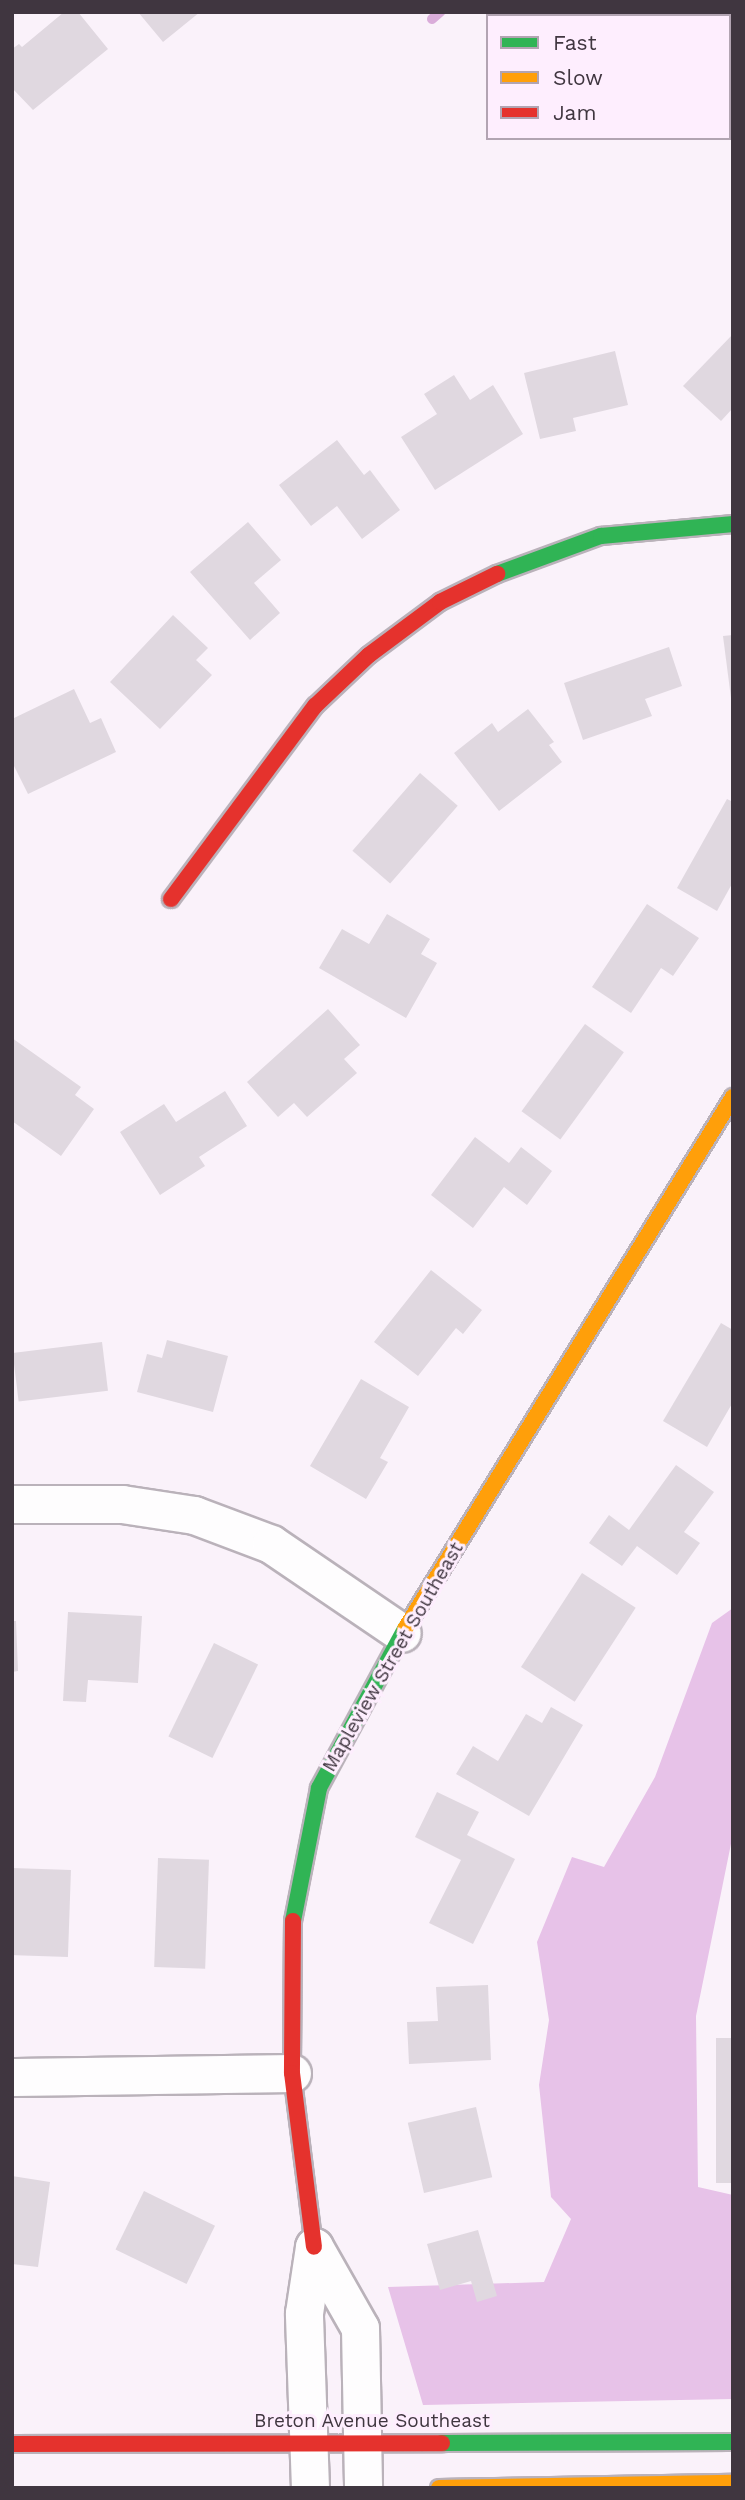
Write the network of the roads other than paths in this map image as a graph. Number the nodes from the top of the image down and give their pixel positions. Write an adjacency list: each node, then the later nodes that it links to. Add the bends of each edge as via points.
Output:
1 (733, 524): 2 (street, via 601,536 520,564 440,602 369,654 315,706)
2 (171, 899)
3 (733, 1097): 5 (street, Mapleview Street Southeast)
4 (12, 1504): 5 (street, via 122,1504 194,1515 271,1544)
5 (402, 1633): 6 (street, Mapleview Street Southeast, via 319,1788 293,1905)
6 (292, 2073): 7 (street); 8 (street, Mapleview Street Southeast)
7 (12, 2077)
8 (314, 2247): 9 (street, Mapleview Street Southeast, via 304,2313); 10 (street, Mapleview Street Southeast, via 360,2328)
9 (309, 2442): 10 (street, Breton Avenue Southeast); 12 (street, Breton Avenue Southeast); 14 (street, Mapleview Street Southeast)
10 (364, 2442): 11 (street, Breton Avenue Southeast); 15 (street, Mapleview Street Southeast)
11 (733, 2442)
12 (12, 2444)
13 (733, 2483): 16 (street)
14 (310, 2488)
15 (363, 2488)
16 (439, 2488)

